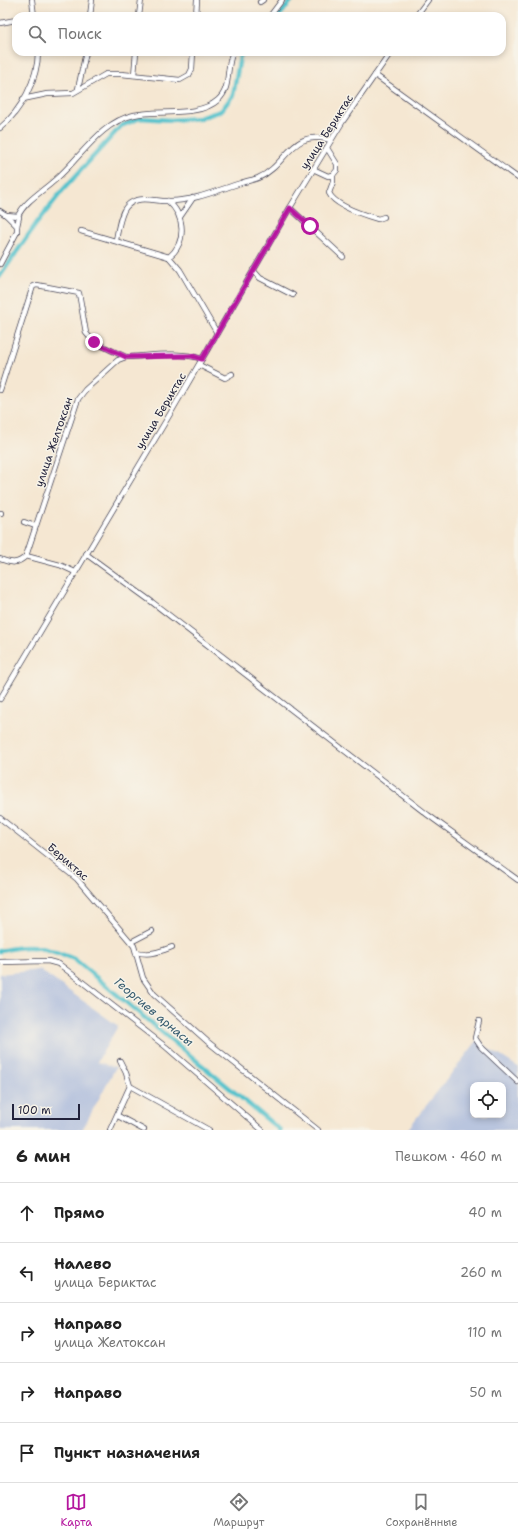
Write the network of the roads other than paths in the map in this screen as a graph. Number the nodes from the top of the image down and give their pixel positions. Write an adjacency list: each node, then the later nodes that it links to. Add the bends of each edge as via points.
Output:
1 (32, 0): 7 (street)
2 (92, 0): 8 (street)
3 (141, 0): 9 (street)
4 (197, 0): 10 (street)
5 (282, 0): 11 (street)
6 (428, 0): 12 (street)
7 (34, 12)
8 (90, 12)
9 (140, 12)
10 (196, 12)
11 (273, 12)
12 (419, 12)
13 (12, 21): 14 (street)
14 (0, 23)
15 (38, 56): 24 (street, via 34,76)
16 (85, 56): 23 (street)
17 (136, 56): 21 (street)
18 (193, 56): 21 (street, via 189,75 180,80)
19 (231, 56): 36 (street, via 226,87 217,101 196,109 134,115 120,120 100,135 57,179 25,205)
20 (388, 56): 22 (street, улица Бериктас)
21 (134, 75): 23 (street, via 106,74)
22 (375, 75): 26 (street, улица Бериктас); 30 (street)
23 (78, 89): 24 (street, via 73,93 47,94)
24 (23, 99): 25 (street, via 12,117)
25 (0, 128)
26 (331, 140): 27 (street, улица Бериктас); 31 (street, via 302,140 270,171 258,178)
27 (327, 148): 28 (street, улица Бериктас); 29 (street, via 336,164 337,170)
28 (313, 169): 29 (street, via 328,176); 33 (street, улица Бериктас)
29 (333, 175): 38 (street, via 329,193 334,201 378,220)
30 (518, 178)
31 (193, 198): 32 (street); 37 (street)
32 (168, 201): 37 (street); 41 (street, via 133,201 124,210)
33 (290, 208): 43 (street); 45 (street, улица Бериктас)
34 (0, 211): 35 (street)
35 (6, 214): 36 (street); 39 (street)
36 (18, 216): 39 (street)
37 (180, 217): 42 (street, via 181,237)
38 (384, 217)
39 (17, 226): 44 (street, via 14,240)
40 (81, 231): 41 (street)
41 (116, 240): 42 (street)
42 (169, 257): 47 (street, via 180,270)
43 (343, 257)
44 (0, 264)
45 (253, 270): 46 (street, via 260,278); 47 (street, улица Бериктас)
46 (293, 295)
47 (217, 333): 49 (street, улица Бериктас)
48 (126, 357): 49 (street, via 192,356); 52 (street, via 94,342 88,336 79,293 37,285 34,286); 54 (street, улица Желтоксан, via 118,360 78,399)
49 (202, 359): 50 (street, улица Бериктас)
50 (199, 364): 51 (street, via 225,378); 55 (street, улица Бериктас)
51 (232, 374)
52 (0, 390)
53 (24, 522): 54 (street)
54 (35, 526): 56 (street, улица Желтоксан)
55 (86, 554): 58 (street, улица Бериктас); 61 (street, via 468,845)
56 (26, 556): 57 (street, via 21,562 16,563); 58 (street)
57 (0, 560)
58 (75, 572): 59 (street, улица Бериктас)
59 (0, 699)
60 (0, 818): 63 (street, Бериктас, via 77,879)
61 (518, 880)
62 (152, 931): 63 (street)
63 (133, 944): 65 (street, Бериктас)
64 (172, 946): 65 (street, via 157,953)
65 (137, 952): 76 (street, Бериктас, via 143,978 154,994 208,1042)
66 (0, 962): 75 (street, via 48,961 59,964 166,1047)
67 (479, 1020): 69 (street, via 475,1038 481,1048)
68 (120, 1061): 70 (street)
69 (518, 1082)
70 (130, 1086): 71 (street); 74 (street)
71 (118, 1116): 72 (street); 73 (street)
72 (110, 1130)
73 (144, 1130)
74 (209, 1130)
75 (262, 1130)
76 (318, 1130)

